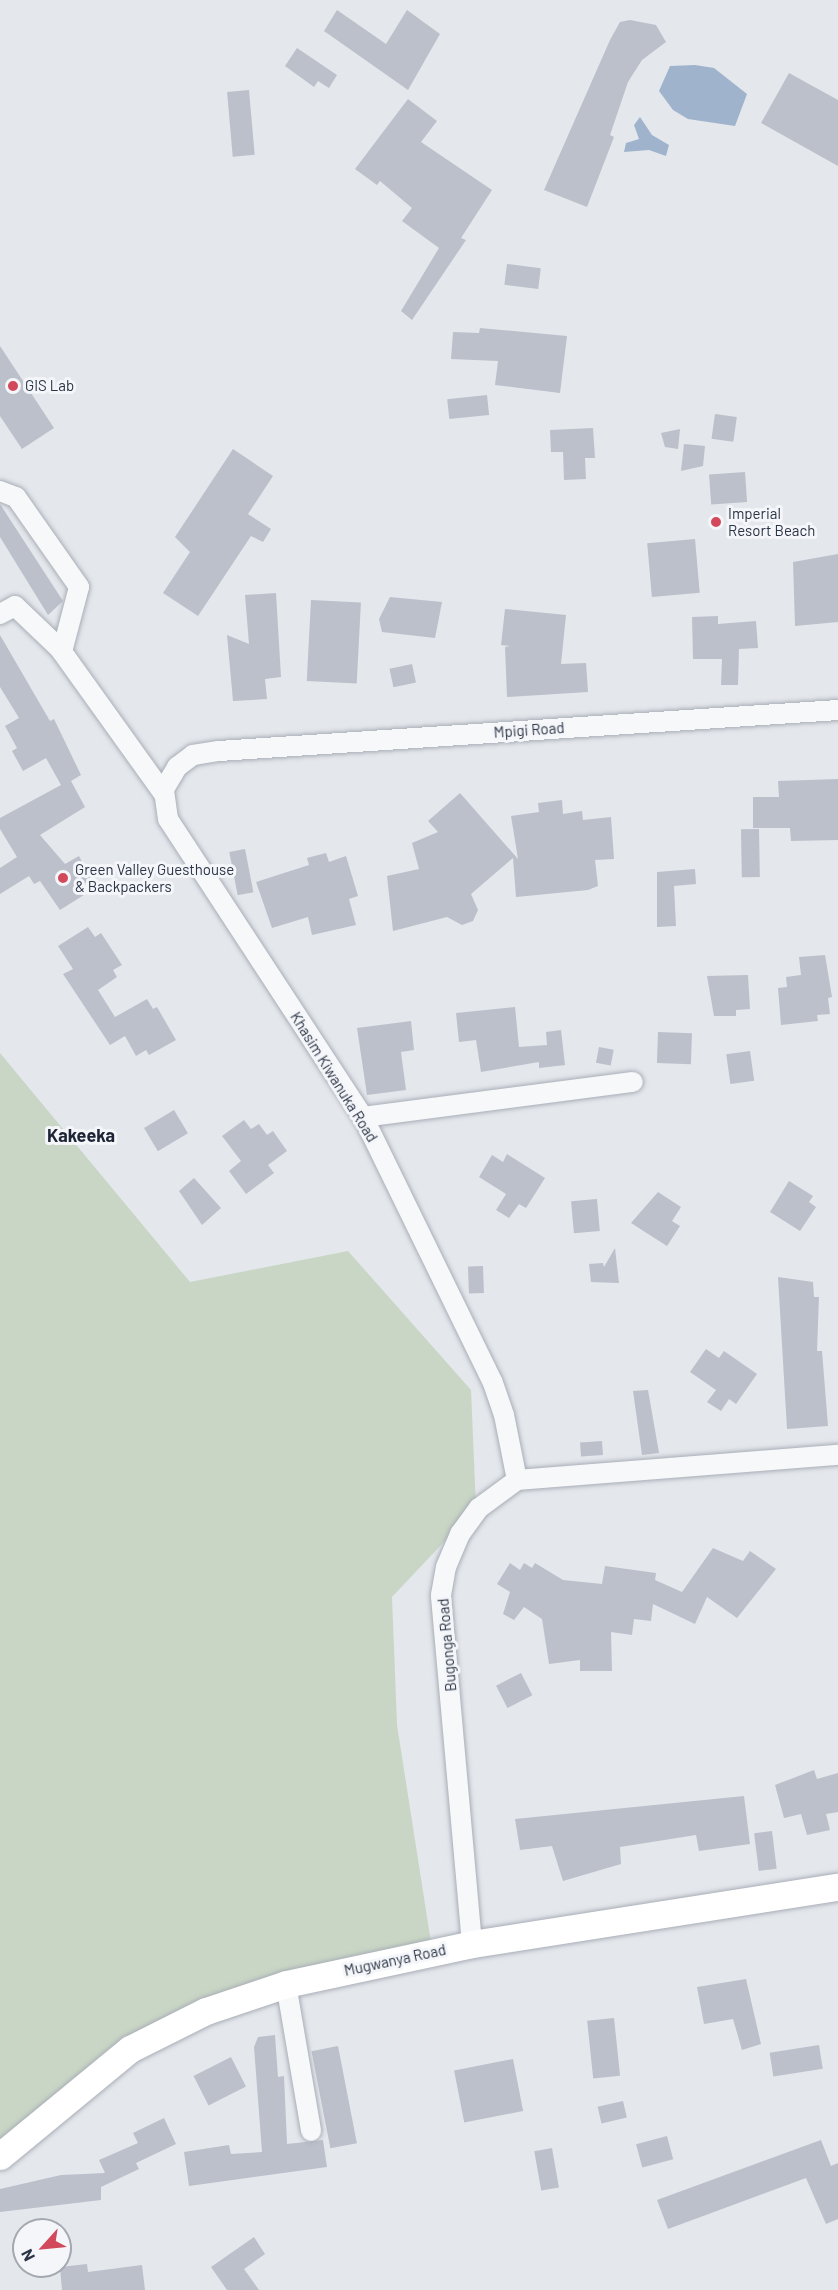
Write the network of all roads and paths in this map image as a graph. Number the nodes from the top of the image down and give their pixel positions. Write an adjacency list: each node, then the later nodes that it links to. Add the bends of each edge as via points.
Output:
1 (0, 491): 3 (street, via 16,497 79,587)
2 (0, 614): 3 (street, via 15,606)
3 (62, 652): 5 (street)
4 (838, 710): 5 (street, Mpigi Road, via 219,751 194,755 177,767)
5 (163, 794): 7 (street, Khasim Kiwanuka Road, via 168,819)
6 (633, 1082): 7 (street)
7 (363, 1117): 9 (street, Khasim Kiwanuka Road, via 492,1381 504,1414)
8 (838, 1455): 9 (street)
9 (517, 1480): 11 (street, Bugonga Road, via 479,1508 460,1534 446,1567 441,1595)
10 (838, 1887): 11 (street, Mugwanya Road)
11 (472, 1944): 12 (street, Mugwanya Road)
12 (286, 1984): 13 (street); 14 (street, Mugwanya Road, via 206,2011 130,2049)
13 (311, 2131)
14 (0, 2156)

